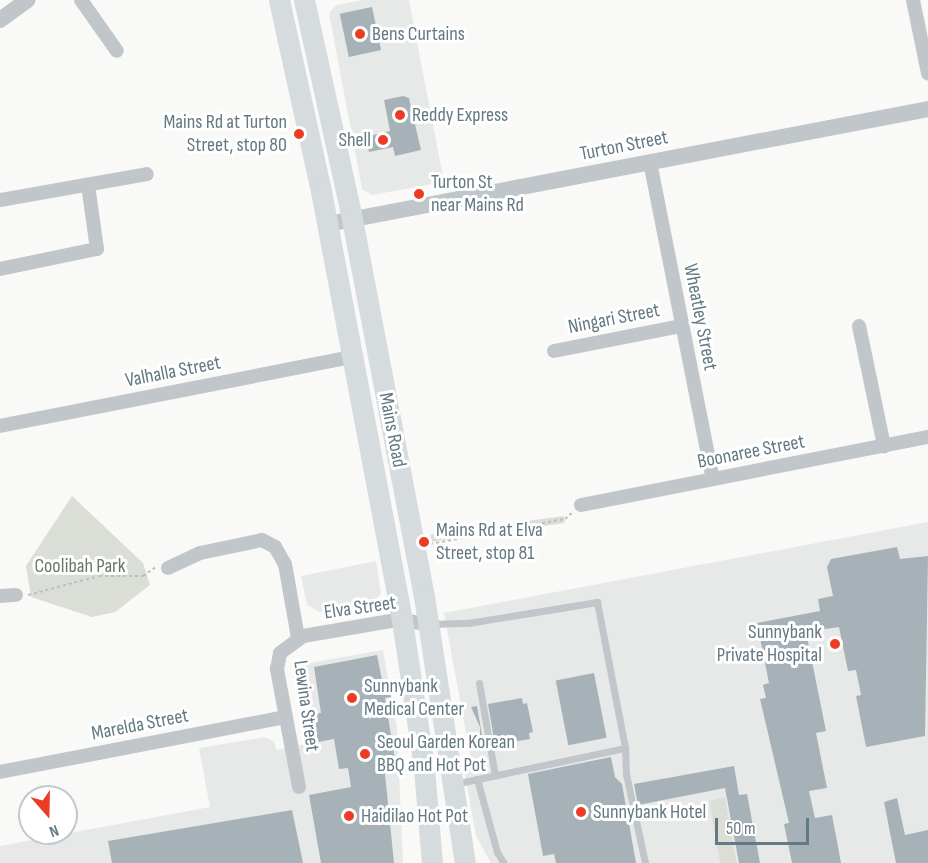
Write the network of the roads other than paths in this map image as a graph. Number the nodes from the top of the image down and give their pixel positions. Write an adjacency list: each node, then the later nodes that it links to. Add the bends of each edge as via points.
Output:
1 (28, 0): 6 (street)
2 (81, 0): 7 (street)
3 (279, 0): 15 (main road, Mains Road)
4 (304, 0): 14 (main road, Mains Road)
5 (913, 0): 8 (street)
6 (0, 20)
7 (117, 51)
8 (928, 73)
9 (928, 109): 10 (street, Turton Street)
10 (650, 162): 14 (street, Turton Street); 17 (street, Wheatley Street)
11 (147, 174): 12 (street)
12 (88, 185): 13 (street); 16 (street, via 97,249)
13 (0, 200)
14 (352, 219): 15 (street, Turton Street); 30 (main road, Mains Road)
15 (328, 224): 20 (main road, Mains Road)
16 (0, 269)
17 (682, 326): 19 (street, Ningari Street); 24 (street, Wheatley Street)
18 (859, 327): 23 (street)
19 (554, 351)
20 (353, 357): 21 (street, Valhalla Street); 29 (main road, Mains Road)
21 (0, 426)
22 (928, 437): 23 (street, Boonaree Street)
23 (884, 446): 24 (street, Boonaree Street)
24 (713, 479): 25 (street, Boonaree Street)
25 (581, 505)
26 (168, 568): 31 (street, via 200,553 262,540 275,547 285,564)
27 (16, 595): 28 (street)
28 (0, 596)
29 (402, 620): 30 (street, Elva Street); 31 (street, Elva Street); 41 (main road, Mains Road, via 424,768)
30 (429, 624): 34 (lane, via 468,623 597,602); 38 (main road, Mains Road)
31 (298, 638): 33 (street, Lewina Street, via 278,658)
32 (479, 683): 36 (lane)
33 (286, 717): 35 (street, Marelda Street); 39 (street, Lewina Street)
34 (625, 748): 36 (lane); 43 (lane, via 626,774)
35 (0, 772)
36 (495, 776): 37 (lane)
37 (477, 779): 38 (lane); 42 (lane, via 497,852)
38 (451, 784): 40 (main road, Mains Road)
39 (299, 788)
40 (461, 859)
41 (432, 863)
42 (504, 863)
43 (645, 863)

